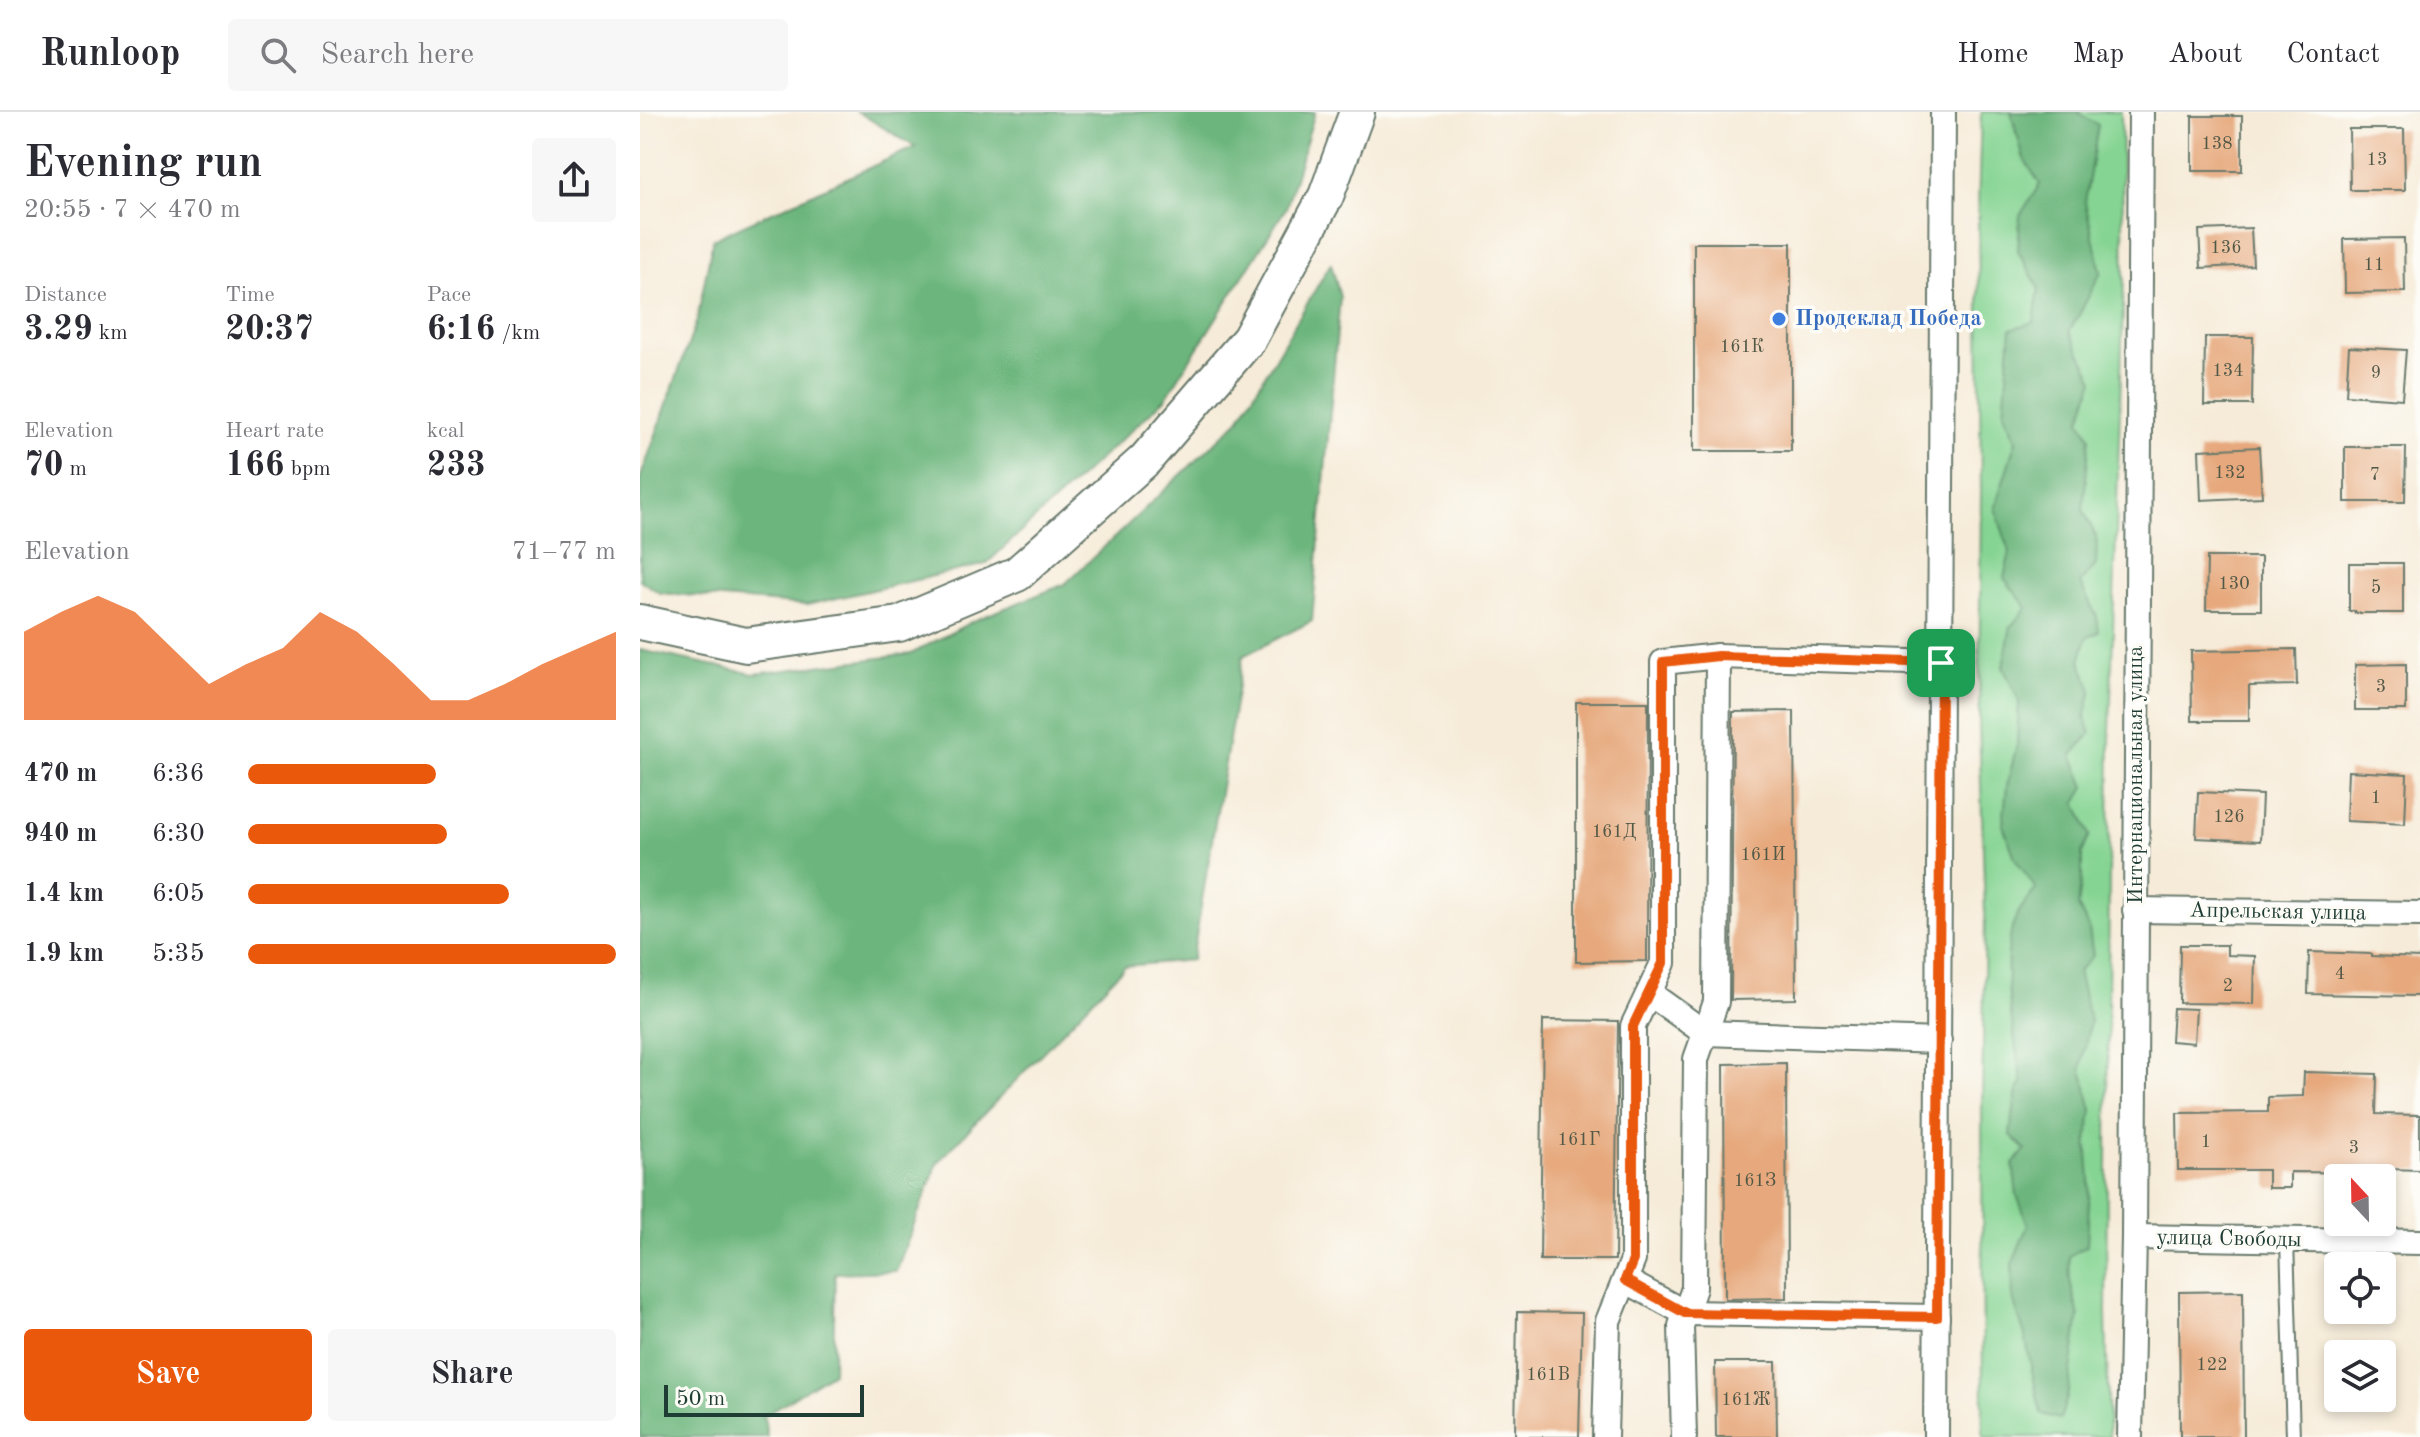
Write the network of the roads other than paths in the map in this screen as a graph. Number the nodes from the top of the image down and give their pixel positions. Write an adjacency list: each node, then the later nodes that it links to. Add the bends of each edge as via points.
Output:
1 (1357, 112): 4 (street, via 1326,196 1249,339 1145,460 1017,574 899,624 746,645)
2 (1943, 112): 6 (street)
3 (2141, 112): 7 (street, Интернациональная улица)
4 (640, 622)
5 (1718, 656): 6 (street); 9 (street, via 1663,662 1663,963); 10 (street, via 1716,1002)
6 (1941, 663): 11 (street)
7 (2135, 910): 8 (street, Апрельская улица); 12 (street, Интернациональная улица)
8 (2420, 914)
9 (1649, 993): 10 (street); 15 (street, via 1633,1026 1633,1260)
10 (1705, 1033): 11 (street); 16 (street, via 1696,1059 1694,1288)
11 (1939, 1041): 17 (street)
12 (2134, 1237): 13 (street, улица Свободы); 21 (street, Интернациональная улица)
13 (2287, 1240): 14 (street, улица Свободы); 22 (lane)
14 (2420, 1242)
15 (1625, 1280): 16 (street); 18 (street, via 1608,1321)
16 (1685, 1313): 17 (street); 19 (street)
17 (1937, 1317): 20 (street)
18 (1605, 1437)
19 (1684, 1437)
20 (1936, 1437)
21 (2130, 1437)
22 (2293, 1437)

